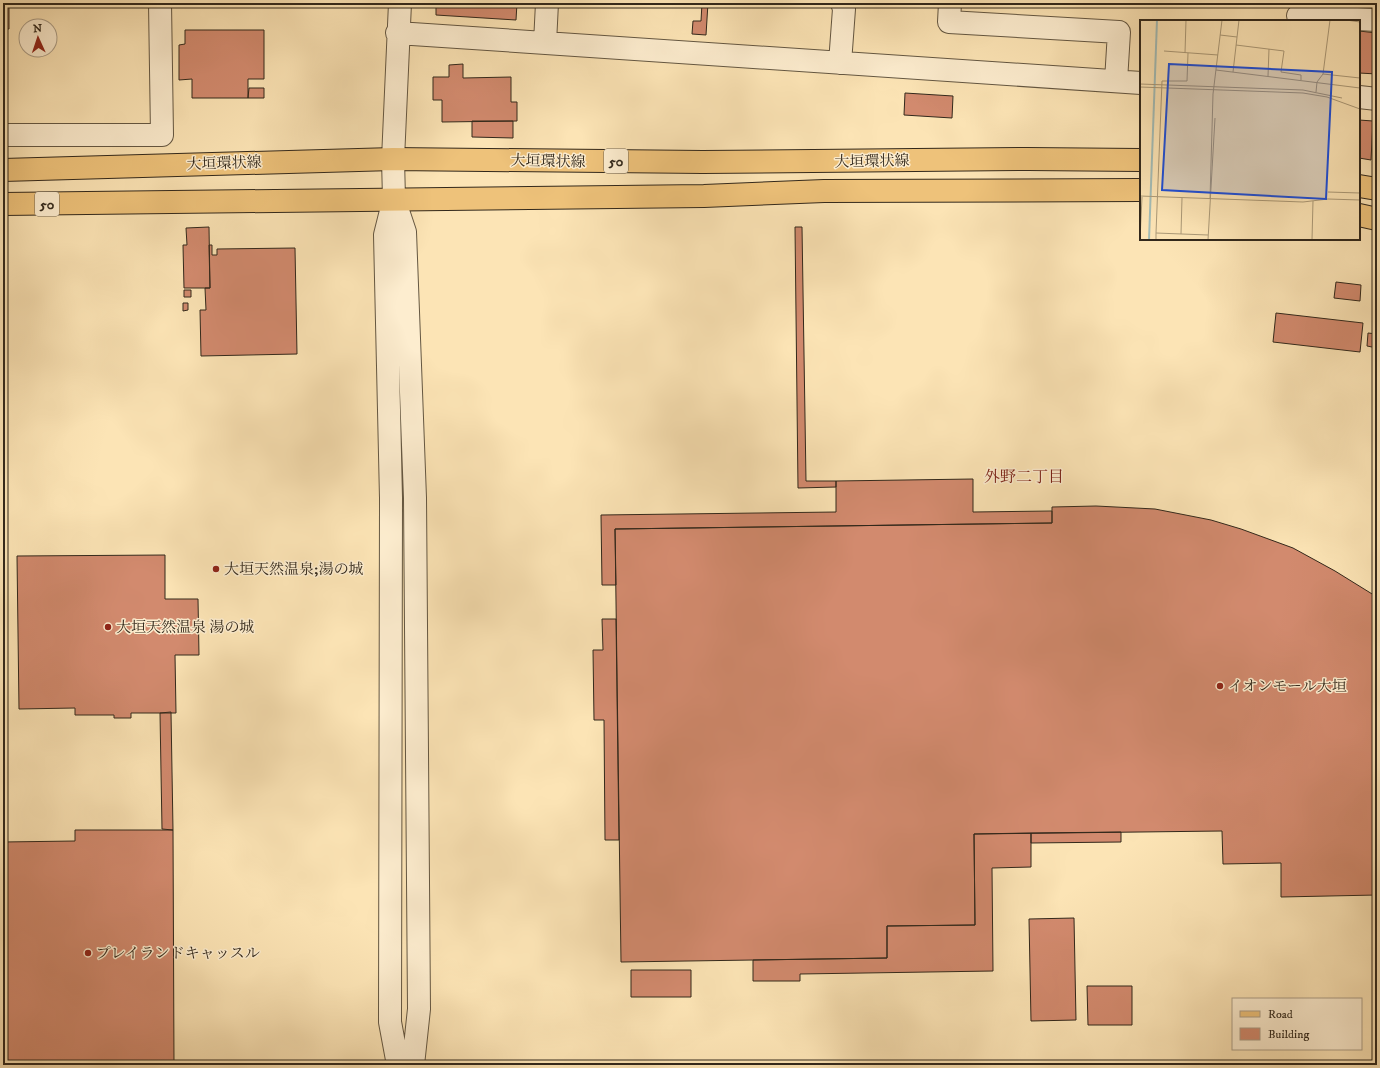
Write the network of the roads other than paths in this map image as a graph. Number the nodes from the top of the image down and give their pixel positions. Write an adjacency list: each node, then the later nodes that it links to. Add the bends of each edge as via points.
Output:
1 (160, 3): 15 (street, via 162,135)
2 (400, 3): 8 (street)
3 (547, 3): 9 (street)
4 (842, 3): 10 (street, via 844,9)
5 (950, 3): 11 (street, via 949,22 1119,32)
6 (1297, 13): 7 (street)
7 (1377, 20)
8 (397, 33): 9 (street); 16 (street)
9 (545, 43): 10 (street)
10 (840, 63): 11 (street)
11 (1116, 81): 12 (street)
12 (1140, 83)
13 (1360, 97): 14 (street)
14 (1377, 99)
15 (3, 136)
16 (393, 159): 17 (main road, 大垣環状線 / 50, via 703,162); 18 (main road, 大垣環状線 / 50); 22 (street)
17 (1140, 160)
18 (3, 170)
19 (1360, 186): 20 (main road)
20 (1377, 189)
21 (1140, 190): 22 (main road, 大垣環状線 / 50, via 824,191 704,196)
22 (394, 199): 23 (main road, 大垣環状線 / 50); 26 (street, via 385,235 391,514 390,1022); 27 (street, via 405,232 415,498 419,1009)
23 (3, 204)
24 (1360, 215): 25 (main road)
25 (1377, 219)
26 (398, 1065)
27 (414, 1065)

